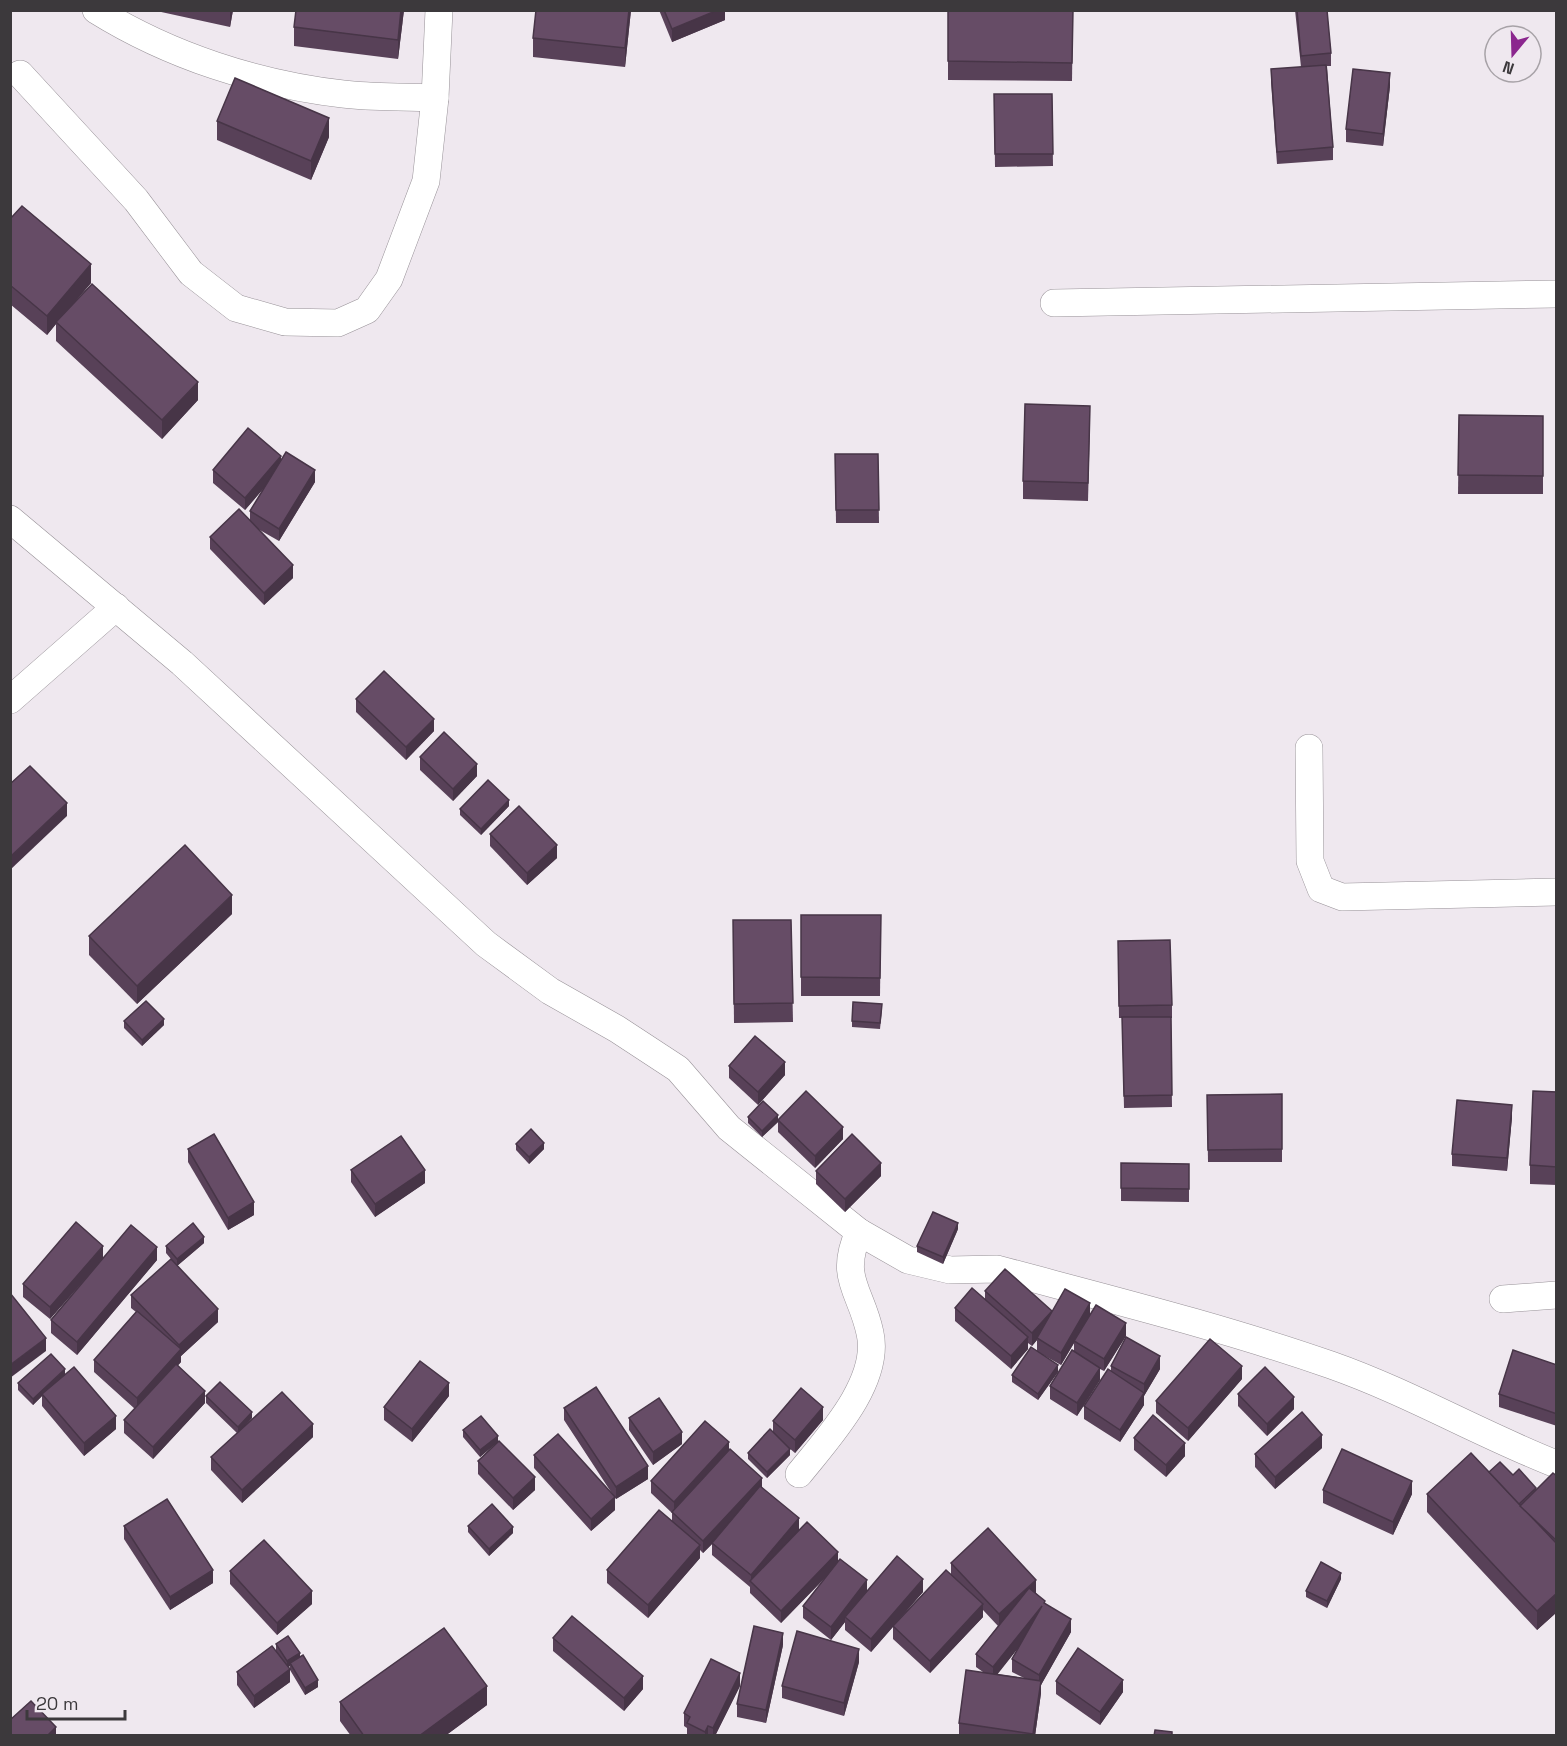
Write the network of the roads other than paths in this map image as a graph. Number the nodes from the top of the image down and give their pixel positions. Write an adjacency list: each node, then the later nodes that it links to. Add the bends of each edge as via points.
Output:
1 (96, 10): 4 (street, via 181,54 272,82 344,94)
2 (439, 10): 4 (street)
3 (20, 74): 4 (street, via 135,200 191,273 236,308 285,322 338,323 367,309 389,279 426,181)
4 (435, 98)
5 (1557, 294): 6 (street)
6 (1054, 303)
7 (10, 519): 8 (street)
8 (116, 607): 9 (street); 12 (street, via 182,663 486,944 550,991 678,1069 729,1128)
9 (10, 700)
10 (1309, 748): 11 (street, via 1310,861 1321,889 1342,897)
11 (1557, 892)
12 (859, 1232): 15 (street, via 908,1260 950,1270 997,1269 1311,1358 1392,1389); 16 (street, via 849,1266 870,1335 868,1362 857,1398)
13 (1557, 1295): 14 (street)
14 (1503, 1299)
15 (1557, 1464)
16 (799, 1474)

